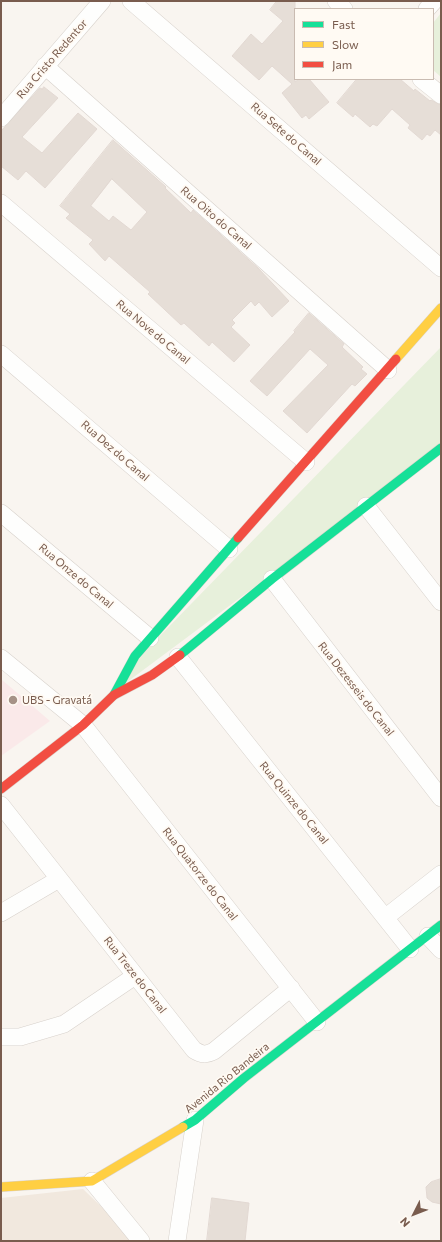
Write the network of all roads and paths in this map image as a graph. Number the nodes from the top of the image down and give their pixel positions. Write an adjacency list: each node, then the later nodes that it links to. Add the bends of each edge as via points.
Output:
1 (102, 1): 3 (street, Rua Cristo Redentor)
2 (131, 1): 8 (street, Rua Sete do Canal)
3 (45, 66): 6 (street, Rua Cristo Redentor); 11 (street, Rua Oito do Canal)
4 (422, 80): 5 (street)
5 (441, 95)
6 (1, 118)
7 (1, 203): 13 (street, Rua Nove do Canal)
8 (441, 268)
9 (441, 308): 11 (street)
10 (1, 354): 16 (street, Rua Dez do Canal)
11 (388, 370): 13 (street)
12 (441, 448): 14 (street)
13 (306, 462): 16 (street)
14 (366, 506): 17 (street); 18 (street)
15 (1, 513): 21 (street, Rua Onze do Canal)
16 (229, 549): 19 (street)
17 (272, 579): 23 (street); 29 (street, Rua Dezesseis do Canal)
18 (441, 602)
19 (172, 613): 20 (street); 21 (street)
20 (174, 625)
21 (150, 638): 26 (street, via 135,656)
22 (186, 638): 23 (street)
23 (198, 639): 24 (street)
24 (178, 657): 26 (street, via 152,676); 34 (street, Rua Quinze do Canal)
25 (1, 658): 27 (street, Rua Quatorze do Canal)
26 (114, 695): 27 (street)
27 (83, 725): 28 (street); 40 (street, Rua Quatorze do Canal)
28 (1, 789)
29 (441, 798)
30 (1, 805): 32 (street, Rua Treze do Canal)
31 (441, 874): 34 (street)
32 (59, 879): 33 (street); 39 (street, Rua Treze do Canal)
33 (1, 913)
34 (386, 917): 37 (street, Rua Quinze do Canal)
35 (441, 925): 36 (street, Avenida Rio Bandeira)
36 (428, 936): 37 (street, Avenida Rio Bandeira); 38 (street)
37 (410, 949): 41 (street, Avenida Rio Bandeira)
38 (441, 950)
39 (135, 976): 40 (street, Rua Treze do Canal, via 194,1050 204,1054 214,1051); 42 (street, via 64,1024 20,1037)
40 (291, 988): 41 (street, Rua Quatorze do Canal)
41 (317, 1022): 43 (street, Avenida Rio Bandeira, via 244,1078)
42 (1, 1037)
43 (195, 1120): 44 (street, Avenida Rio Bandeira); 47 (street)
44 (92, 1181): 45 (street, Avenida Rio Bandeira); 46 (street)
45 (1, 1187)
46 (141, 1241)
47 (177, 1241)

